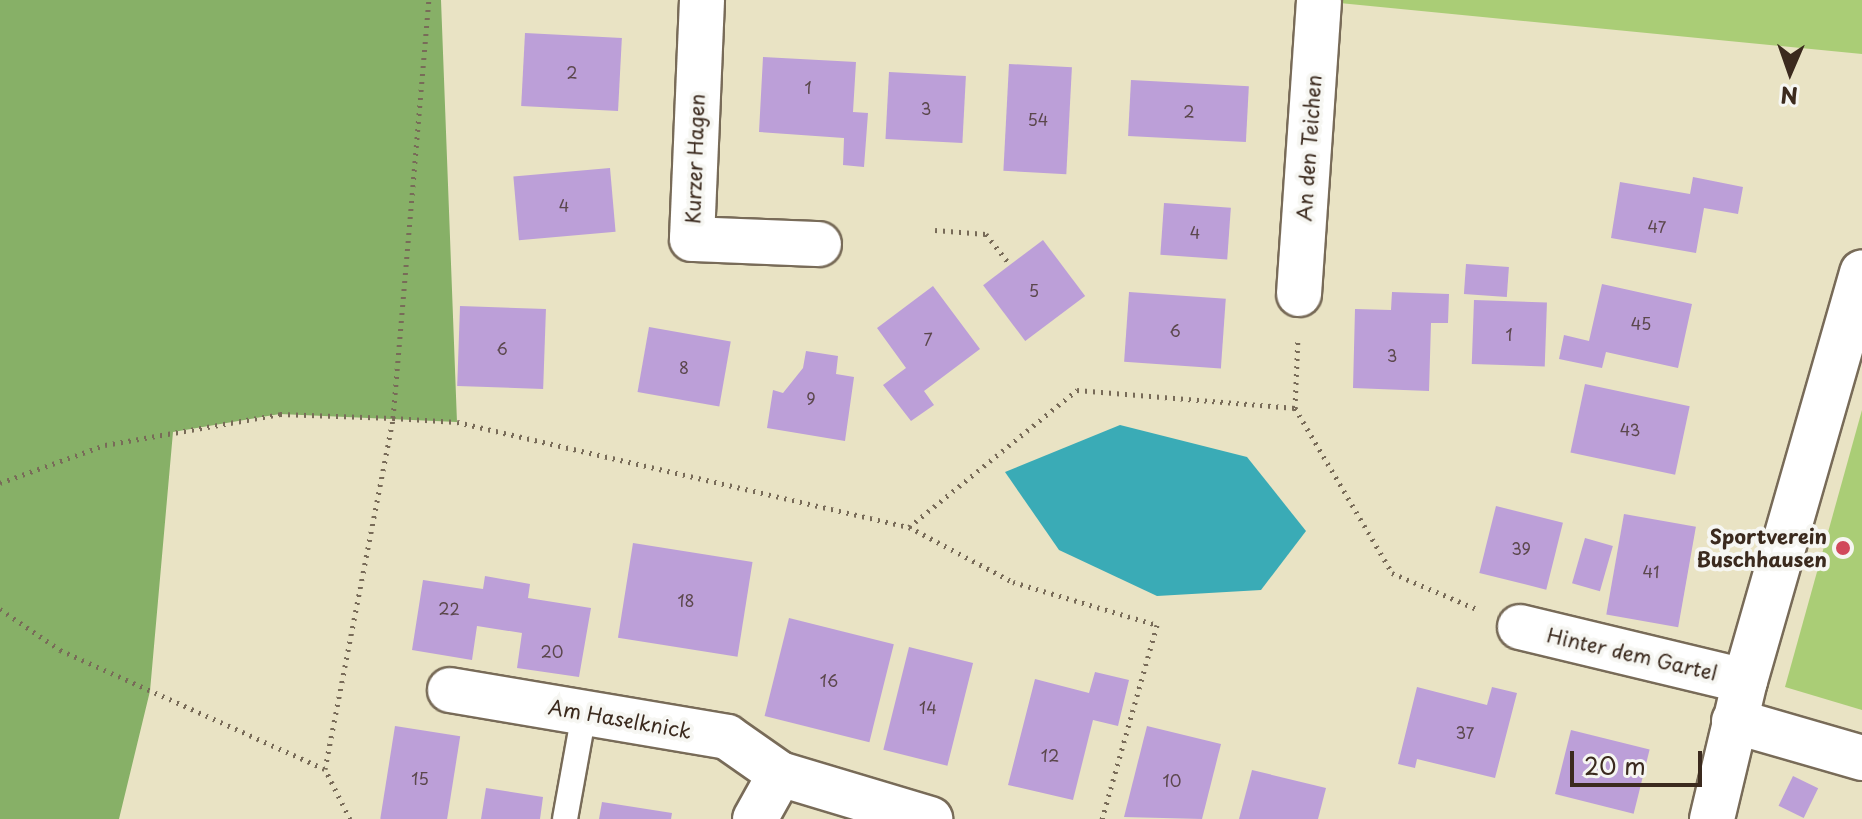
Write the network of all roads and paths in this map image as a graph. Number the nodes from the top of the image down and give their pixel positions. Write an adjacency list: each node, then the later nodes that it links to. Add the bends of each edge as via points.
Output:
1 (429, 0): 10 (path)
2 (702, 0): 5 (street, Kurzer Hagen, via 692,239)
3 (1315, 0): 8 (street, An den Teichen)
4 (935, 230): 6 (path, via 986,234)
5 (819, 244)
6 (1010, 265)
7 (1862, 272): 16 (street, Hinter dem Gartel)
8 (1299, 294): 9 (path)
9 (1295, 408): 12 (path, via 1077,390); 14 (path, via 1392,573)
10 (393, 418): 11 (path, via 280,414 105,445); 12 (path, via 457,422); 19 (path)
11 (0, 483)
12 (909, 527): 25 (path, via 1013,582 1157,625)
13 (0, 609): 19 (path, via 60,650)
14 (1520, 627): 16 (street, Hinter dem Gartel)
15 (450, 690): 17 (street, Am Haselknick)
16 (1740, 701): 18 (street); 26 (street, Hinter dem Gartel)
17 (584, 713): 20 (street, Am Haselknick, via 727,737); 22 (lane)
18 (1862, 758)
19 (325, 769): 21 (path)
20 (780, 774): 23 (street); 24 (street, Am Haselknick)
21 (350, 819)
22 (565, 819)
23 (755, 819)
24 (930, 819)
25 (1102, 819)
26 (1712, 819)

